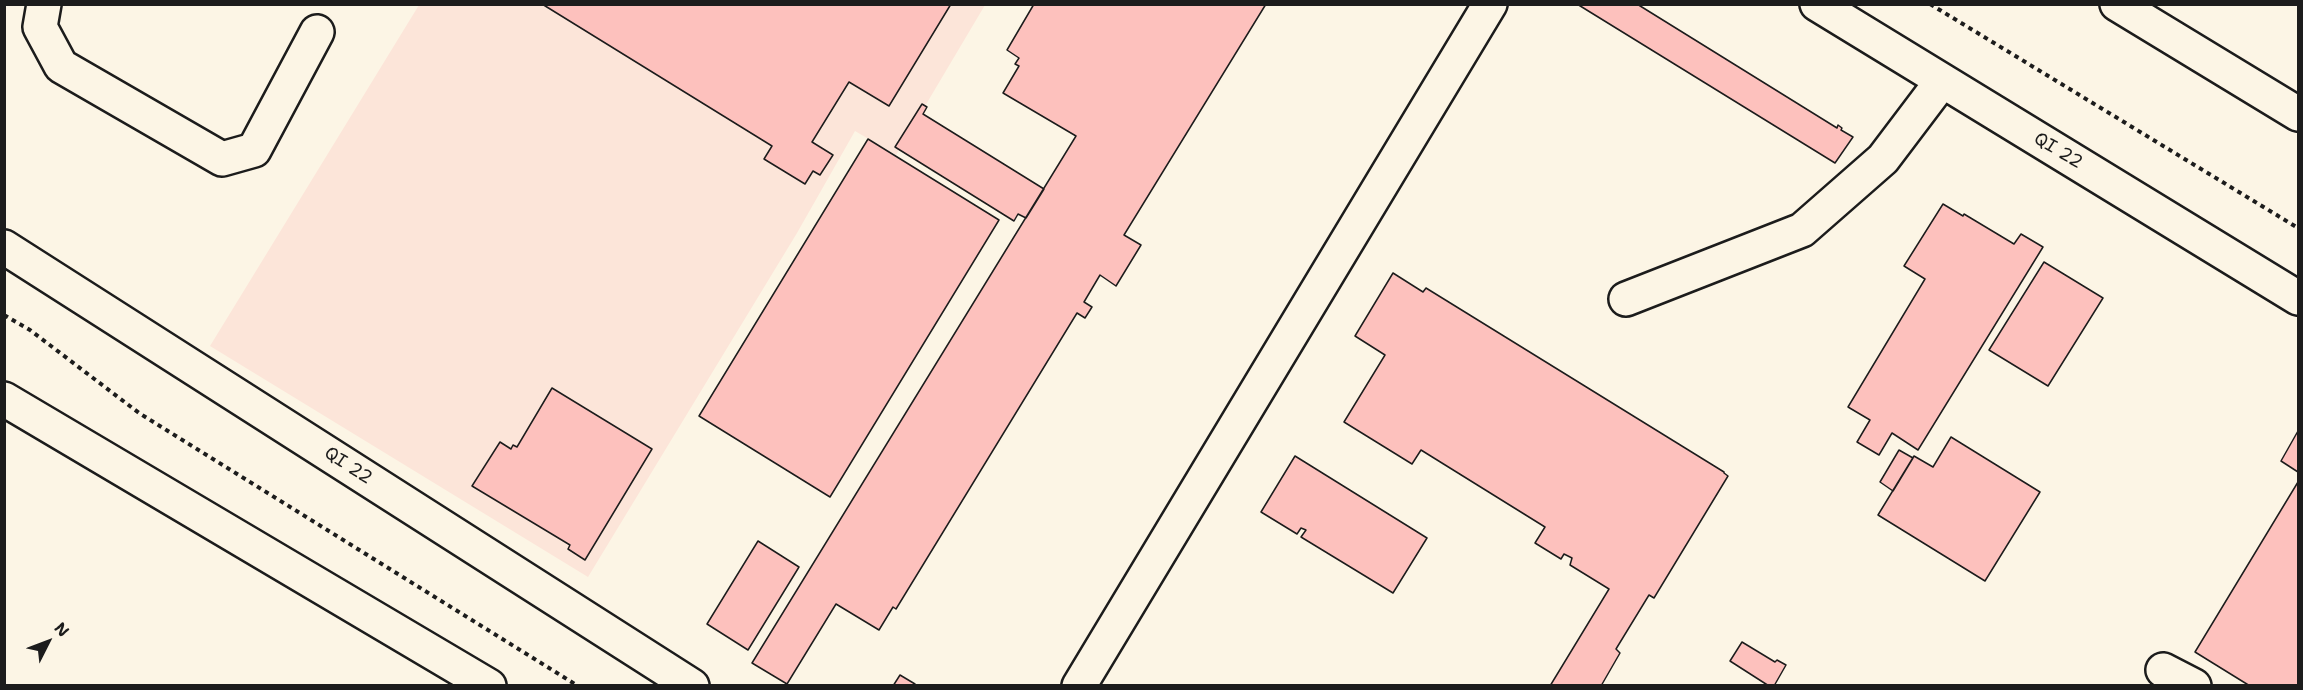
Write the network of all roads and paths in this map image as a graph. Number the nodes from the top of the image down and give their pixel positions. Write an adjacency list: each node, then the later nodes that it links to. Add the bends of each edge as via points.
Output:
1 (44, 4): 6 (street, via 40,27 61,66 222,159 254,150)
2 (1490, 4): 19 (street)
3 (1817, 4): 7 (street, QI 22)
4 (1930, 4): 9 (path)
5 (2117, 4): 8 (street)
6 (317, 32)
7 (1942, 81): 11 (street, QI 22); 12 (street, via 1883,159 1802,230)
8 (2298, 114)
9 (2298, 228)
10 (4, 247): 18 (street, QI 22)
11 (2298, 298)
12 (1626, 299)
13 (4, 315): 17 (path, via 30,330 139,413)
14 (4, 399): 16 (street)
15 (2163, 670): 20 (street)
16 (489, 686)
17 (578, 686)
18 (692, 686)
19 (1080, 686)
20 (2194, 686)

